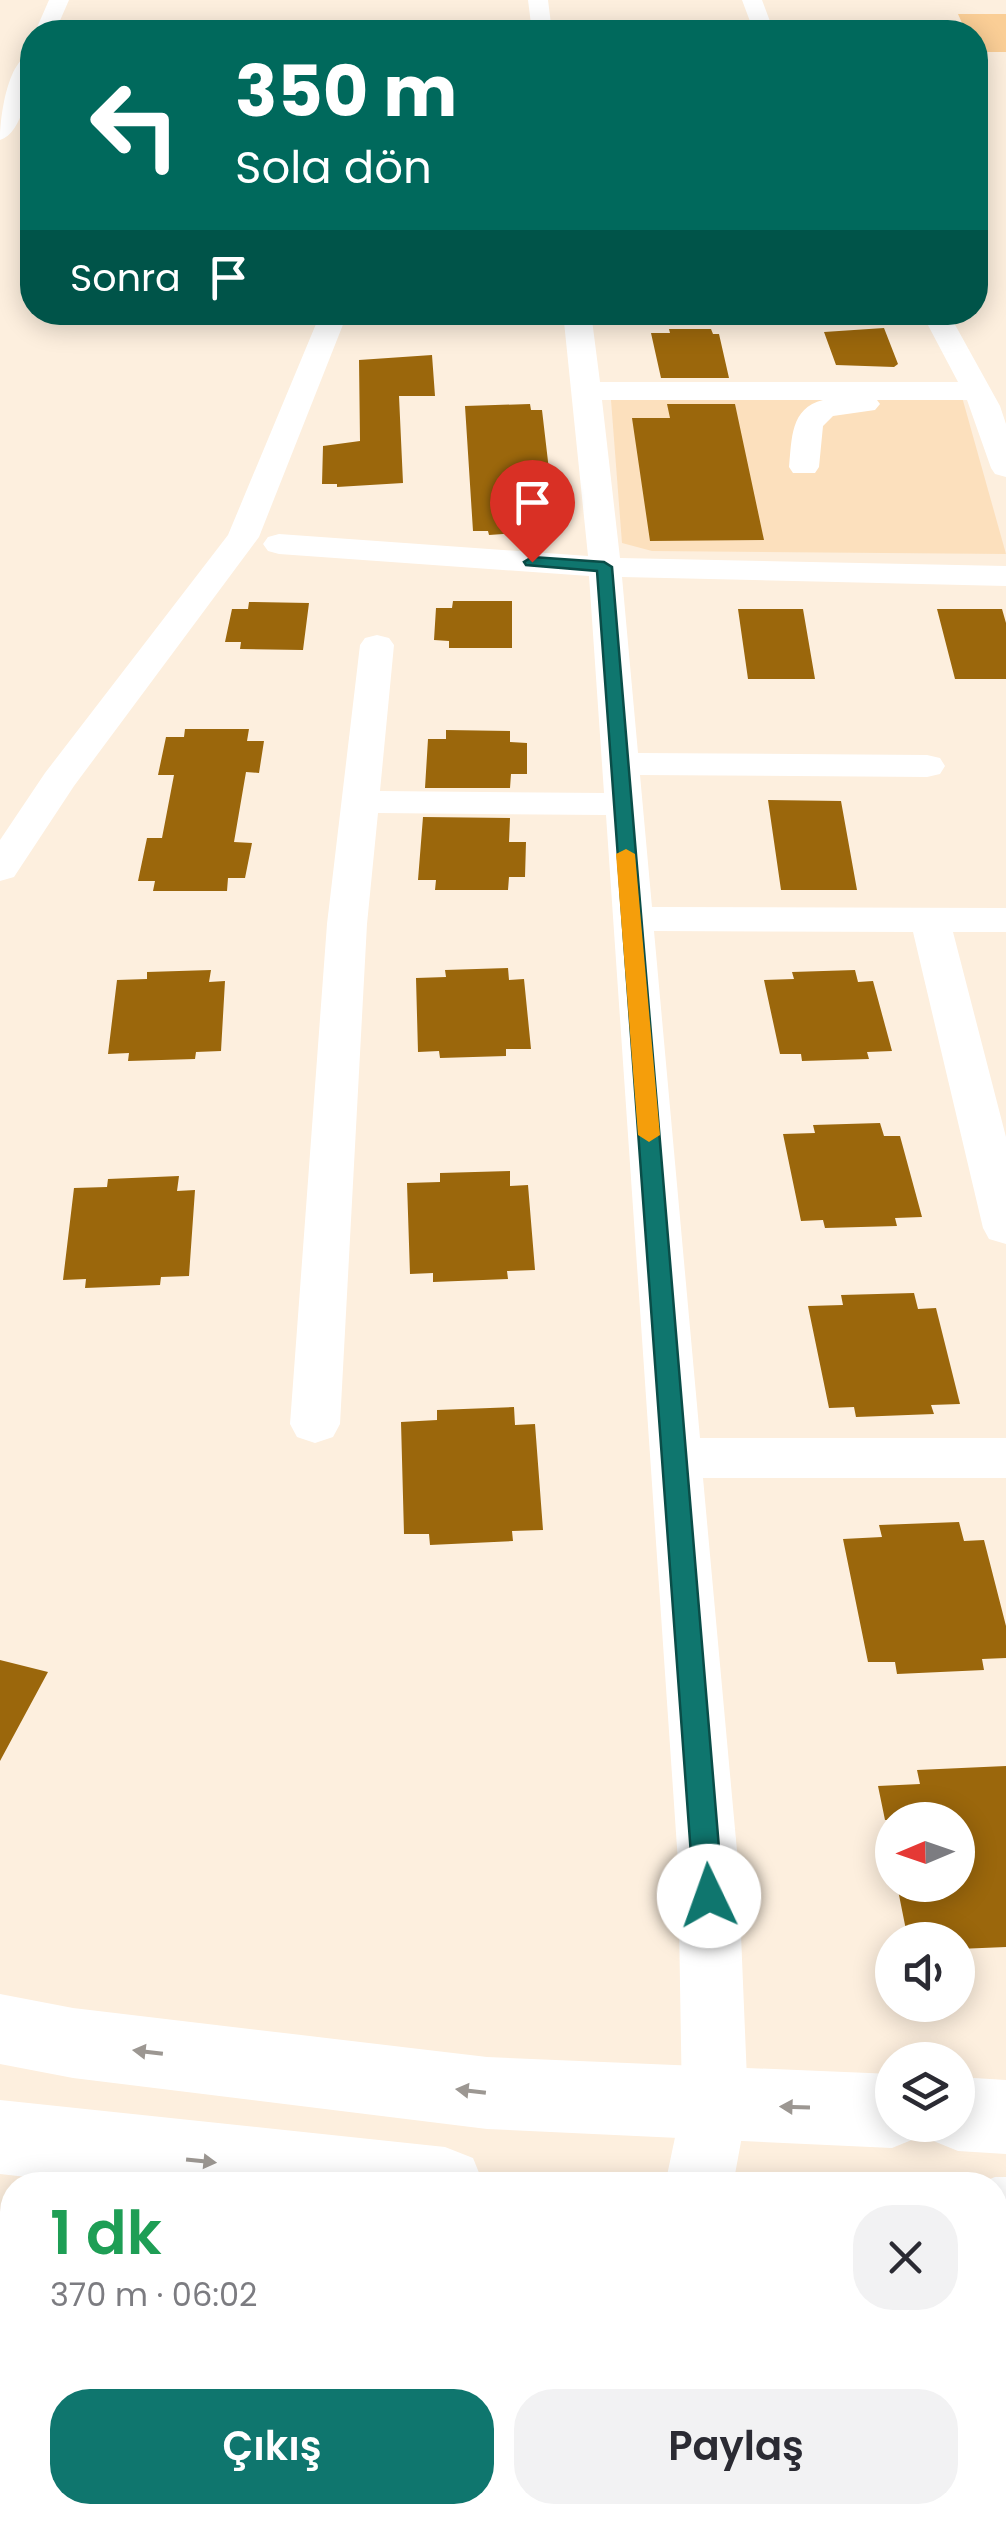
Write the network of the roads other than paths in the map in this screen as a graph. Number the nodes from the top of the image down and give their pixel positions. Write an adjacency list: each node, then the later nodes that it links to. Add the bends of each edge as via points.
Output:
1 (20, 87): 2 (street)
2 (0, 133)
3 (330, 325): 17 (street, via 243,536 58,781)
4 (578, 325): 6 (street)
5 (941, 325): 7 (street)
6 (586, 391): 7 (street); 11 (street)
7 (982, 403): 8 (street, via 921,415 869,404 825,408 808,423); 9 (street)
8 (804, 467)
9 (1006, 468)
10 (280, 544): 11 (street)
11 (604, 567): 12 (street); 15 (street)
12 (1006, 576)
13 (377, 644): 16 (street)
14 (927, 766): 15 (street)
15 (620, 784): 16 (street); 18 (street)
16 (360, 802): 22 (street)
17 (0, 869)
18 (631, 919): 19 (street); 23 (street)
19 (930, 920): 20 (street); 21 (street)
20 (1006, 920)
21 (1006, 1228)
22 (315, 1424)
23 (675, 1458): 24 (street); 26 (street, via 708,1862)
24 (1006, 1458)
25 (0, 2029): 26 (main road, one-way to 25, via 488,2093)
26 (715, 2104): 27 (main road, one-way to 26); 32 (street)
27 (875, 2110)
28 (975, 2115): 29 (main road)
29 (1006, 2117)
30 (0, 2137): 31 (main road, one-way to 31)
31 (324, 2172)
32 (702, 2172)

